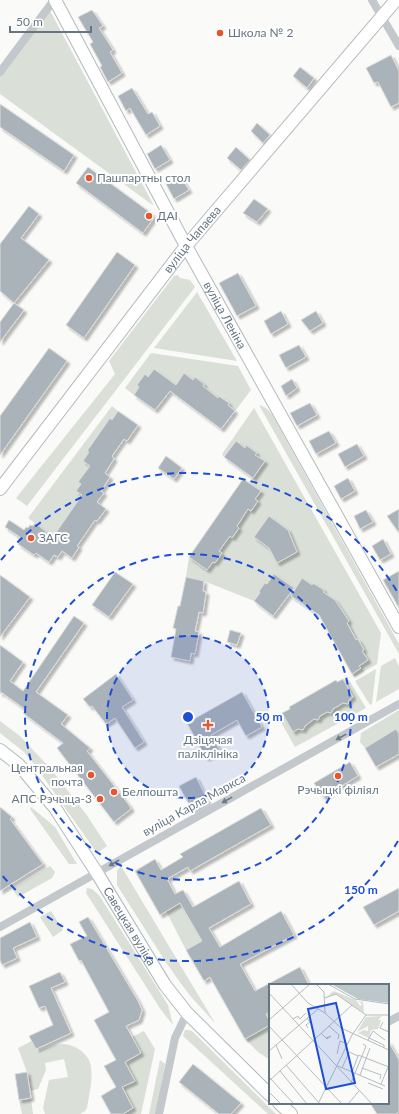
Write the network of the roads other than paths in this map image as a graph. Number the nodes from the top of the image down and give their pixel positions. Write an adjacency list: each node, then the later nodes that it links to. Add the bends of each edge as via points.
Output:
1 (55, 0): 6 (street); 7 (street, вуліца Леніна)
2 (372, 0): 4 (street)
3 (396, 0): 4 (street, вуліца Чапаева)
4 (382, 17): 5 (street); 7 (street, вуліца Чапаева)
5 (399, 46)
6 (0, 72)
7 (186, 246): 8 (street, вуліца Чапаева); 9 (street, вуліца Леніна)
8 (0, 489)
9 (399, 627)
10 (399, 704): 12 (street, вуліца Карла Маркса, one-way to 12)
11 (0, 750): 12 (street, Савецкая вуліца, via 19,766 55,808)
12 (97, 873): 13 (street, вуліца Карла Маркса); 14 (street, Савецкая вуліца, via 165,985)
13 (0, 927)
14 (187, 1013): 17 (street, Савецкая вуліца); 19 (street, via 175,1038)
15 (399, 1016): 16 (street)
16 (389, 1021)
17 (268, 1090)
18 (280, 1104): 20 (street)
19 (159, 1114)
20 (291, 1114)

